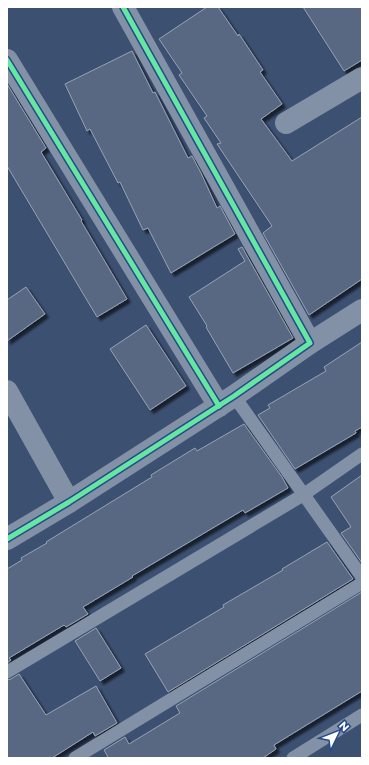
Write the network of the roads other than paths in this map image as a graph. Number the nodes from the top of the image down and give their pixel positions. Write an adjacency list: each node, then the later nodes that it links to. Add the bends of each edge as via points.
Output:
1 (123, 7): 6 (street)
2 (7, 60): 8 (street)
3 (362, 78): 4 (street)
4 (286, 124)
5 (362, 310): 6 (street)
6 (310, 343): 8 (street)
7 (7, 390): 11 (street)
8 (227, 401): 10 (lane); 11 (street)
9 (362, 454): 10 (lane)
10 (303, 495): 13 (lane); 15 (lane)
11 (69, 502): 12 (street)
12 (7, 539)
13 (362, 577)
14 (362, 583): 17 (lane)
15 (7, 672)
16 (362, 714): 18 (lane)
17 (75, 758)
18 (293, 758)

